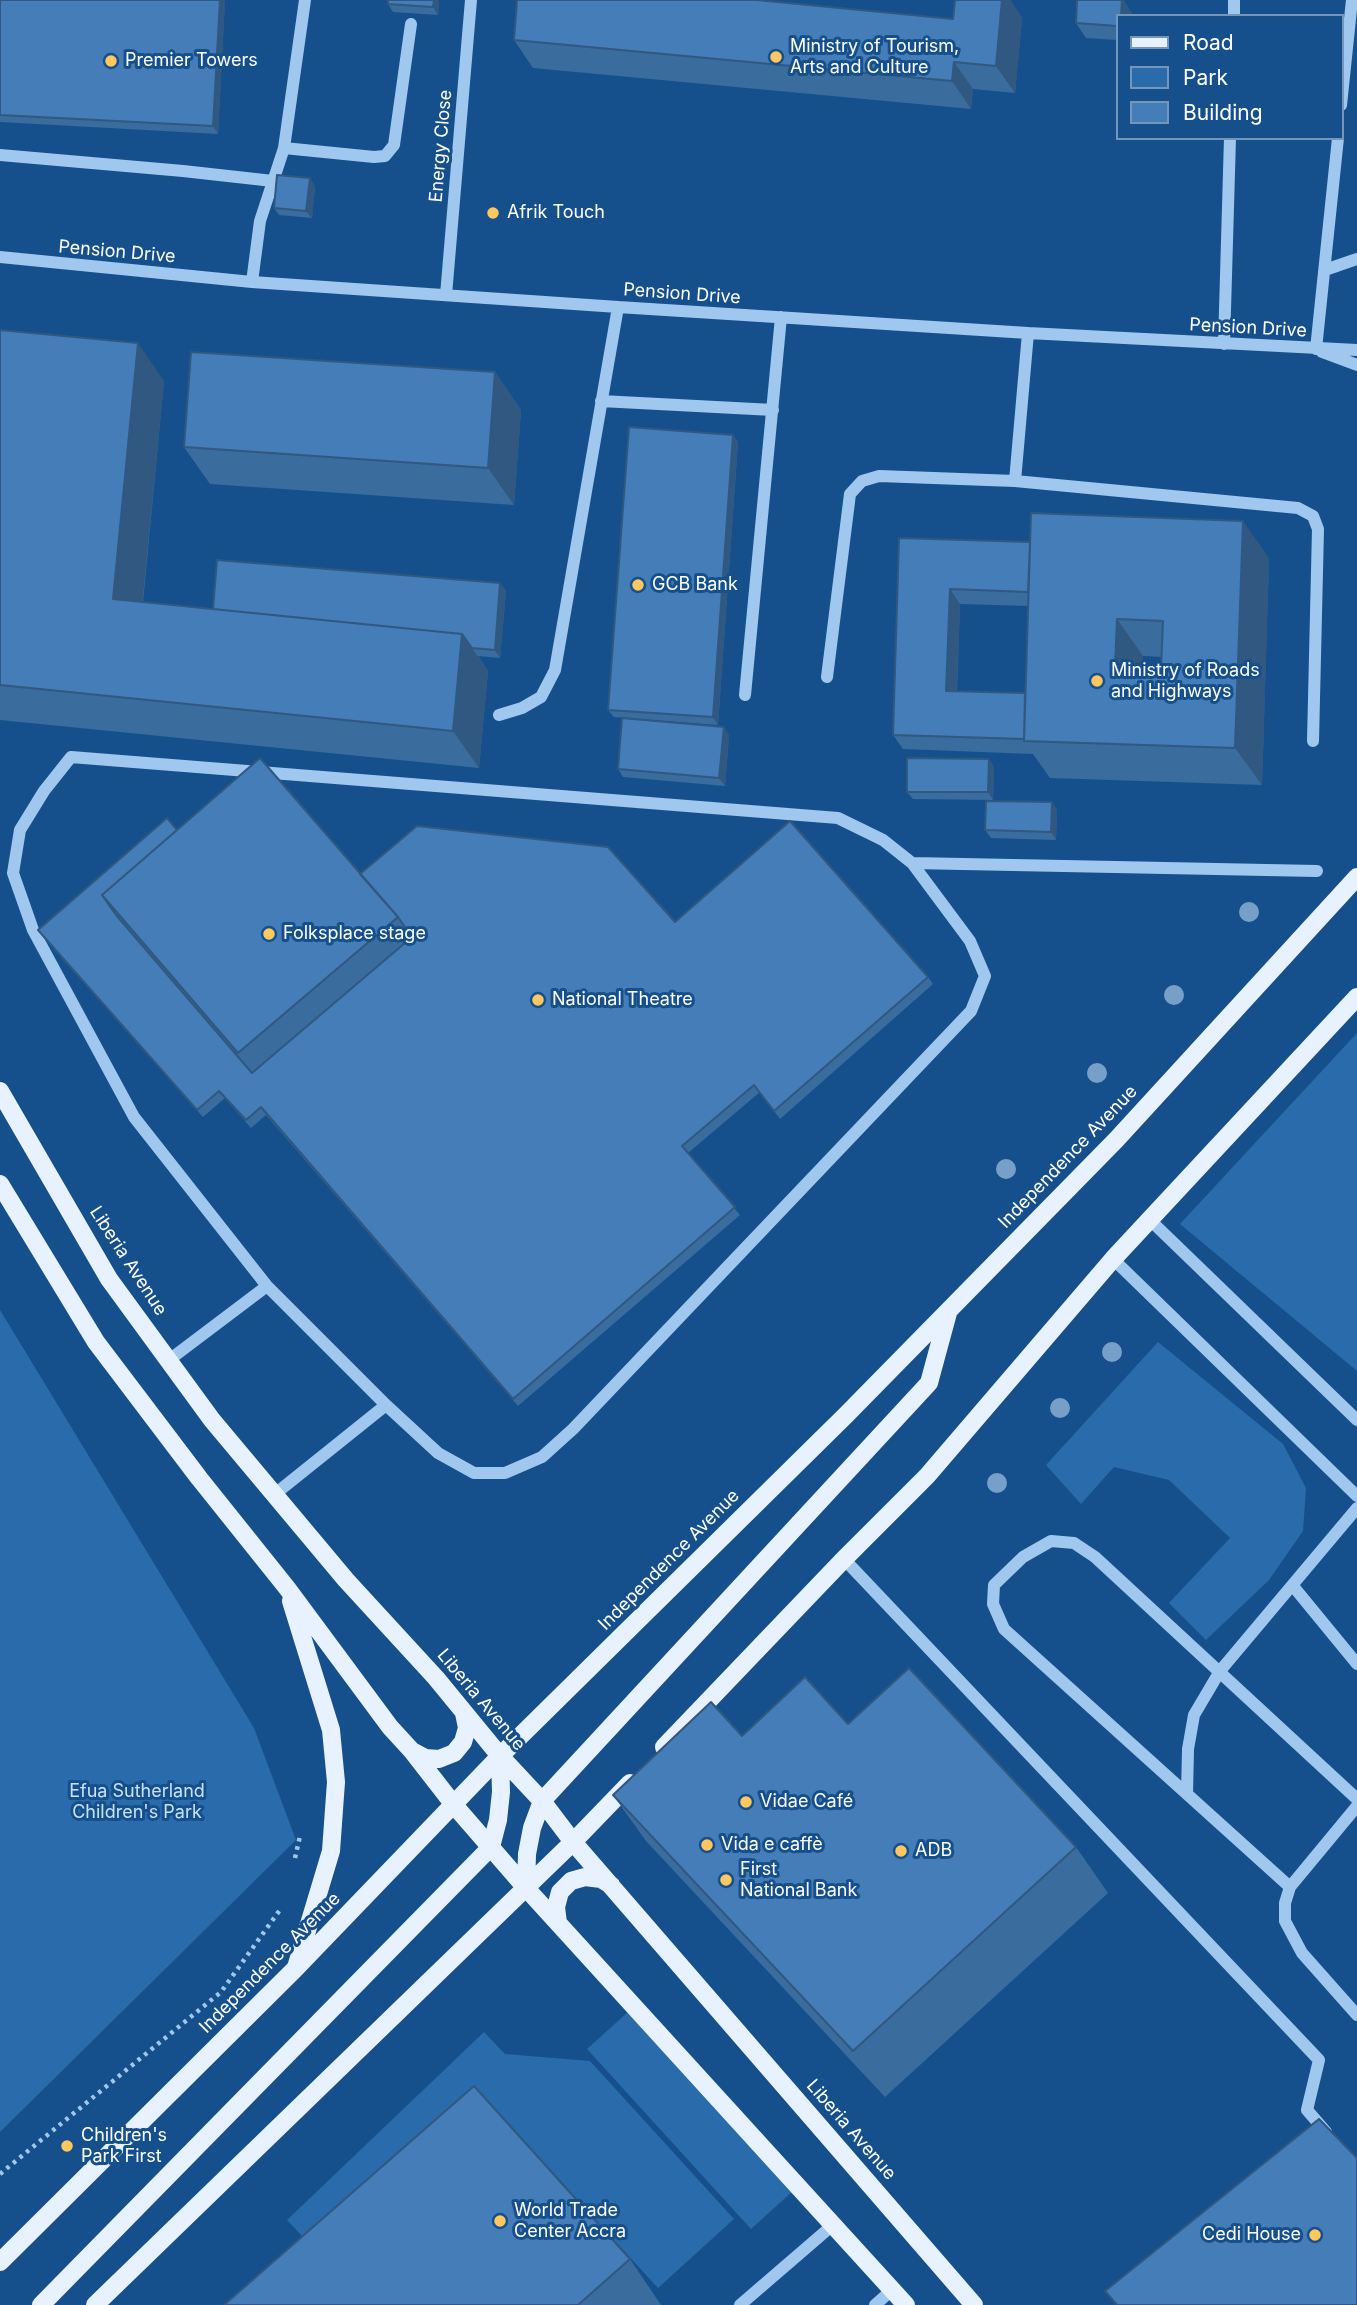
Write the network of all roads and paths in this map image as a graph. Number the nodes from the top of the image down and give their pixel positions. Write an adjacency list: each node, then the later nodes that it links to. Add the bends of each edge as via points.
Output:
1 (305, 0): 8 (street)
2 (471, 0): 15 (street, Energy Close)
3 (1352, 0): 5 (street)
4 (411, 23): 8 (street, via 394,145 385,156)
5 (1343, 86)
6 (1230, 140): 19 (street)
7 (1338, 140): 13 (street)
8 (284, 148): 10 (street)
9 (0, 155): 10 (street)
10 (273, 181): 14 (street, via 260,221)
11 (2, 259): 14 (street, Pension Drive)
12 (1357, 259): 13 (street)
13 (1325, 270): 20 (street)
14 (252, 282): 15 (street, Pension Drive)
15 (446, 295): 16 (street, Pension Drive)
16 (618, 307): 17 (street, Pension Drive); 23 (street)
17 (781, 317): 18 (street, Pension Drive); 24 (street)
18 (1028, 333): 19 (street, Pension Drive); 25 (street)
19 (1224, 344): 20 (street, Pension Drive)
20 (1315, 349): 21 (street, Pension Drive); 22 (street)
21 (1357, 349)
22 (1357, 365)
23 (601, 401): 24 (street); 28 (street, via 555,670 541,697)
24 (773, 410): 27 (street)
25 (1015, 481): 26 (street, via 878,477 862,481 850,494); 29 (street, via 1298,508 1312,516 1318,529)
26 (827, 677)
27 (745, 695)
28 (499, 715)
29 (1313, 741)
30 (912, 863): 31 (street); 38 (street, via 883,841 838,818 71,757 20,830 13,873 33,930 134,1117); 41 (street, via 970,941 985,976 971,1011 573,1429 542,1457 505,1472 474,1473 438,1453)
31 (1317, 871)
32 (1357, 877): 39 (main road, Independence Avenue, via 1116,1140)
33 (1357, 996): 36 (main road)
34 (0, 1090): 40 (main road, Liberia Avenue, via 109,1279)
35 (0, 1184): 48 (main road, via 96,1342)
36 (1149, 1219): 37 (main road); 42 (street)
37 (1113, 1259): 44 (street); 46 (main road, via 927,1476)
38 (267, 1286): 40 (street); 41 (street)
39 (949, 1310): 53 (main road, Independence Avenue); 56 (main road, via 929,1383)
40 (169, 1360): 43 (main road, Liberia Avenue)
41 (386, 1405): 43 (street)
42 (1357, 1420)
43 (275, 1494): 51 (main road, Liberia Avenue)
44 (1357, 1496)
45 (1357, 1508): 47 (street)
46 (844, 1559): 60 (main road); 70 (street, via 1319,2060 1307,2110)
47 (1293, 1586): 49 (street); 50 (street)
48 (287, 1588): 52 (main road); 68 (main road, via 331,1730 336,1782 331,1851)
49 (1357, 1664)
50 (1220, 1671): 54 (street, via 1194,1715); 54 (street, via 1074,1542 1051,1541 1023,1557 994,1585 993,1604 1004,1629); 55 (street)
51 (464, 1713): 52 (main road, via 467,1728 454,1753 439,1759); 53 (main road, Liberia Avenue)
52 (412, 1751): 57 (main road)
53 (499, 1756): 56 (main road, Liberia Avenue); 57 (main road, Independence Avenue); 61 (main road, via 501,1792)
54 (1187, 1794): 64 (street)
55 (1357, 1799)
56 (541, 1801): 60 (main road, Liberia Avenue); 65 (main road, via 527,1854)
57 (454, 1805): 61 (main road); 68 (main road, Independence Avenue)
58 (1357, 1806): 64 (street)
59 (302, 1826): 62 (path)
60 (573, 1842): 63 (main road, Liberia Avenue); 65 (main road)
61 (491, 1847): 65 (main road); 75 (main road)
62 (294, 1863)
63 (614, 1887): 67 (main road, via 601,1879 570,1881 560,1892); 80 (main road, Liberia Avenue)
64 (1290, 1887): 69 (street, via 1285,1921 1302,1952)
65 (526, 1888): 67 (main road); 76 (main road)
66 (286, 1900): 71 (path, via 221,1992)
67 (558, 1923): 72 (main road)
68 (296, 1968): 73 (main road, Independence Avenue)
69 (1357, 2015)
70 (1339, 2146)
71 (0, 2174)
72 (834, 2224): 74 (main road); 77 (street)
73 (0, 2262)
74 (892, 2290): 78 (street); 79 (main road)
75 (41, 2305)
76 (95, 2305)
77 (740, 2305)
78 (875, 2305)
79 (906, 2305)
80 (974, 2305)

